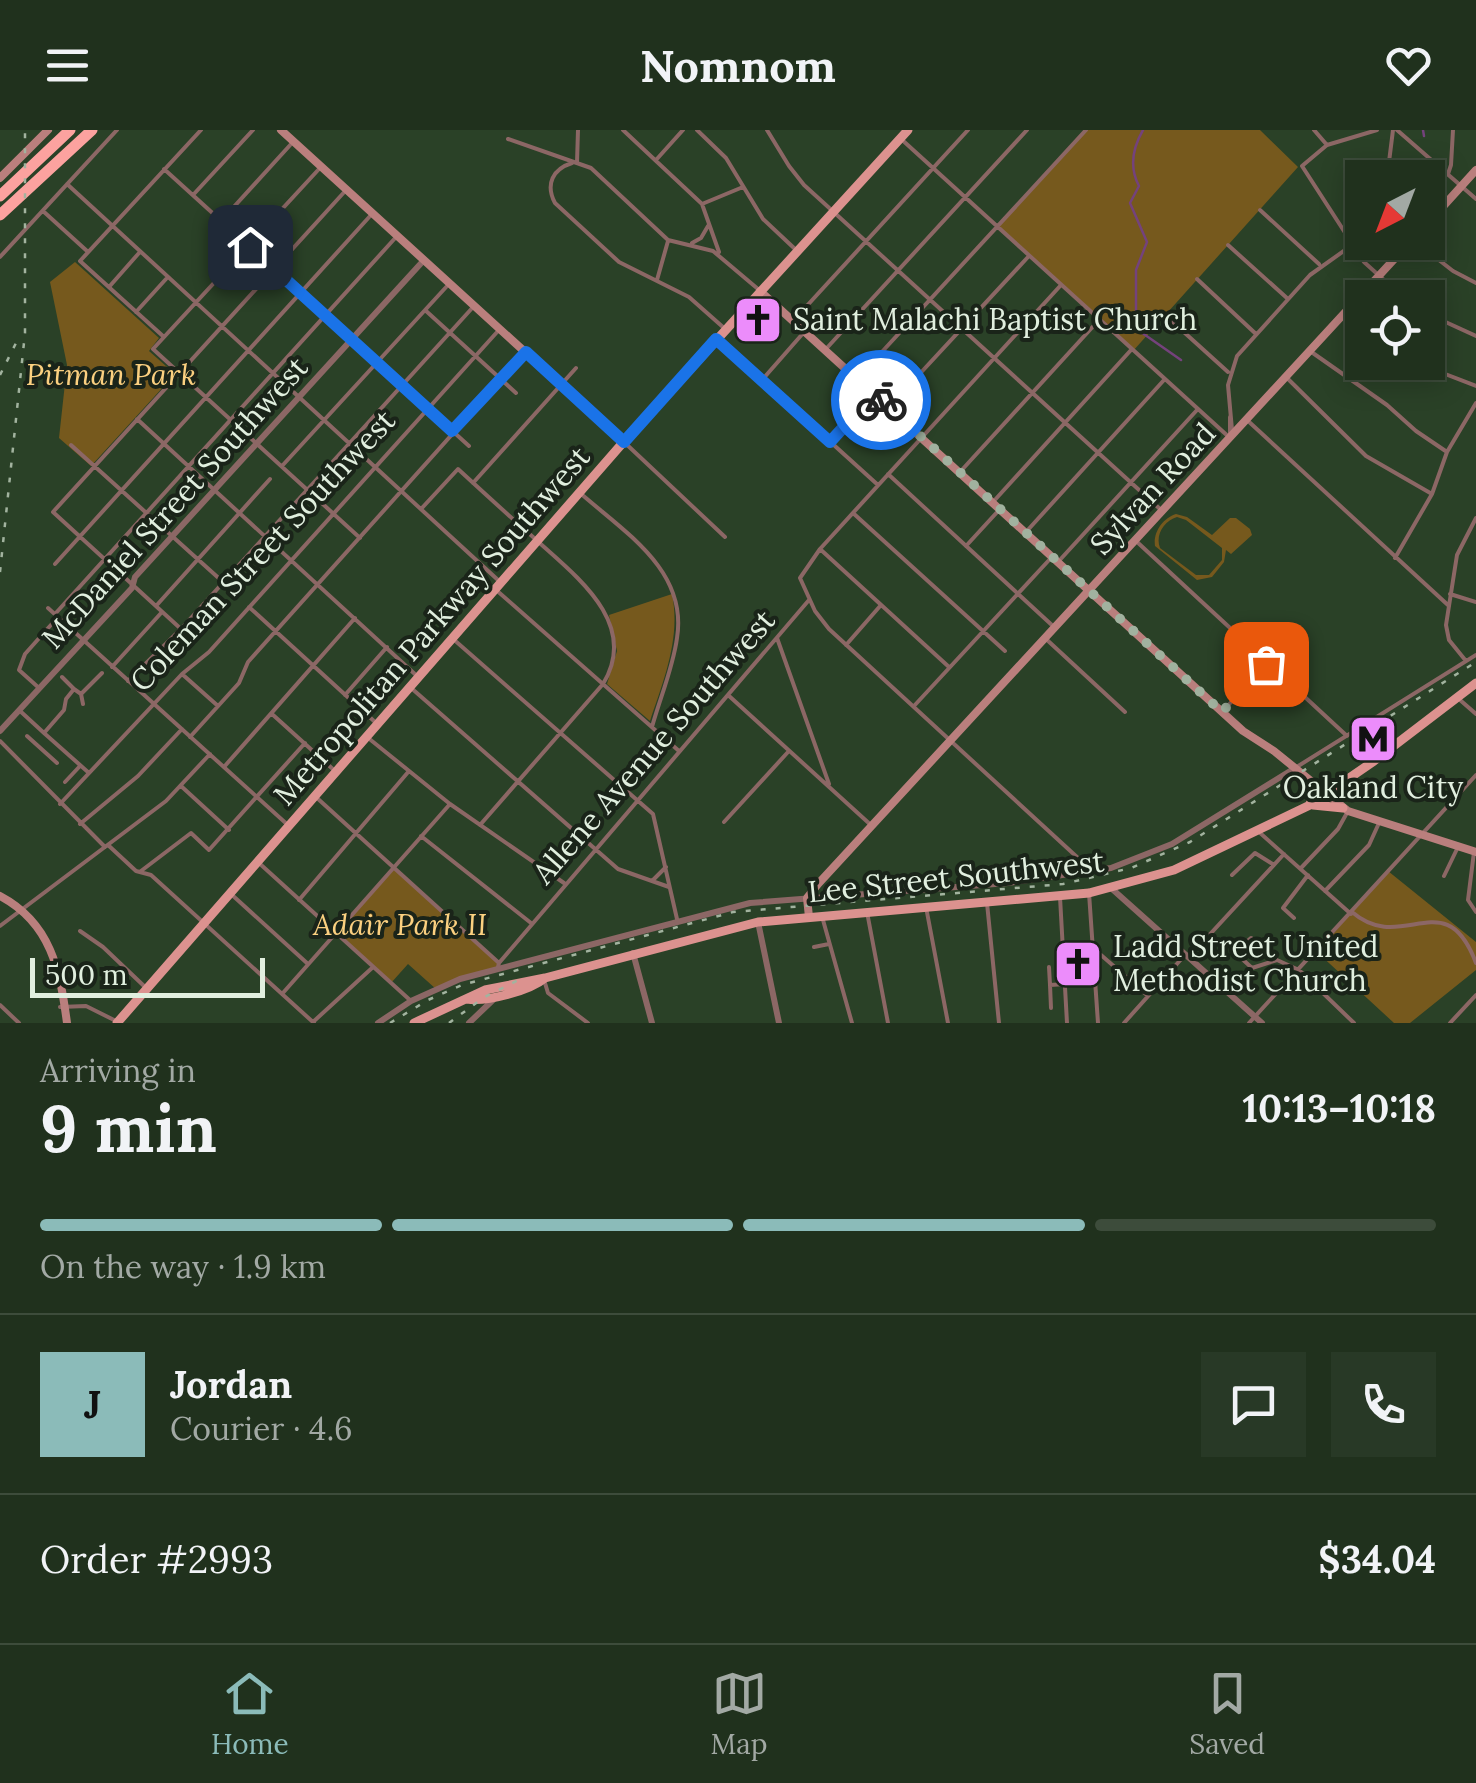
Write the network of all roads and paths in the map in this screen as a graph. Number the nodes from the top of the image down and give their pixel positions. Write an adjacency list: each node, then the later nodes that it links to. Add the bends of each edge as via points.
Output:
1 (48, 130): 32 (main road)
2 (66, 130): 38 (highway)
3 (94, 130): 47 (highway)
4 (117, 130): 33 (street)
5 (201, 130): 28 (street)
6 (253, 130): 37 (street)
7 (283, 130): 22 (main road)
8 (578, 130): 26 (street)
9 (623, 130): 24 (street)
10 (683, 130): 24 (street)
11 (697, 130): 35 (street)
12 (768, 130): 45 (street, via 797,178)
13 (968, 130): 29 (street)
14 (1026, 130): 39 (street)
15 (1086, 130): 51 (street)
16 (1314, 130): 23 (street)
17 (1377, 130): 23 (street)
18 (1395, 130): 25 (street); 31 (street)
19 (1452, 130): 31 (street)
20 (904, 134): 29 (street); 45 (main road, Metropolitan Parkway Southwest)
21 (508, 138): 26 (street)
22 (294, 140): 27 (main road); 48 (street)
23 (1327, 145): 52 (street, via 1302,163)
24 (656, 160): 41 (street)
25 (1390, 160)
26 (575, 163): 54 (street, via 591,168); 75 (street, via 552,177 556,203 619,262)
27 (322, 166): 36 (main road); 56 (street)
28 (164, 169): 37 (street); 49 (street)
29 (934, 169): 39 (street); 55 (street)
30 (1476, 170): 34 (main road)
31 (1448, 174): 34 (street)
32 (0, 178)
33 (67, 184): 44 (street); 49 (street)
34 (1461, 186): 40 (street); 42 (main road)
35 (743, 187): 41 (street); 59 (street, via 763,219)
36 (347, 189): 46 (main road); 71 (street)
37 (192, 195): 48 (street)
38 (0, 196)
39 (965, 198): 51 (street); 72 (street)
40 (1476, 200)
41 (702, 204): 50 (street)
42 (1445, 204)
43 (1260, 210): 70 (street)
44 (42, 211): 61 (street); 65 (street)
45 (833, 211): 55 (street); 59 (main road, Metropolitan Parkway Southwest)
46 (373, 213): 53 (main road); 83 (street)
47 (0, 215)
48 (221, 221): 56 (street)
49 (112, 226): 61 (street); 62 (street)
50 (708, 226): 57 (street); 63 (street)
51 (997, 227): 64 (street); 84 (street)
52 (1345, 234)
53 (398, 236): 66 (main road); 90 (street)
54 (668, 240): 57 (street); 75 (street)
55 (866, 241): 72 (street); 94 (street)
56 (248, 245): 71 (street); 86 (street)
57 (687, 245): 63 (street)
58 (1228, 245): 85 (street)
59 (796, 250): 82 (main road, Metropolitan Parkway Southwest)
60 (1345, 250): 70 (street)
61 (88, 252): 81 (street, via 80,261)
62 (140, 252): 74 (street); 81 (street)
63 (721, 256): 82 (street)
64 (1029, 256): 80 (street); 97 (street)
65 (0, 257)
66 (424, 260): 78 (main road); 105 (street, McDaniel Street Southwest)
67 (1365, 260): 73 (street)
68 (1395, 260): 73 (main road, Sylvan Road)
69 (1438, 260): 79 (street)
70 (1320, 266): 85 (street)
71 (274, 269): 83 (street); 96 (street)
72 (898, 270): 84 (street); 109 (street)
73 (1379, 276): 77 (street); 92 (main road, Sylvan Road)
74 (168, 277): 86 (street); 89 (street)
75 (657, 280): 99 (street)
76 (1196, 280): 102 (street)
77 (1384, 280)
78 (450, 283): 87 (main road); 88 (street)
79 (1476, 283)
80 (1062, 285): 93 (street); 113 (street, Allene Avenue Southwest)
81 (109, 287): 89 (street)
82 (760, 290): 94 (main road); 99 (main road, Metropolitan Parkway Southwest)
83 (299, 292): 90 (street); 108 (street)
84 (930, 299): 97 (street); 121 (street)
85 (1288, 299): 102 (street)
86 (196, 302): 96 (street); 104 (street)
87 (475, 306): 98 (main road); 101 (street)
88 (425, 310): 101 (street); 114 (street)
89 (136, 312): 104 (street)
90 (325, 315): 105 (street); 116 (street)
91 (1164, 315): 118 (street)
92 (1343, 315): 111 (main road, Sylvan Road)
93 (1100, 320): 107 (street); 129 (street)
94 (793, 321): 100 (main road)
95 (1445, 322): 103 (street)
96 (222, 326): 108 (street); 117 (street)
97 (962, 328): 113 (street); 135 (street)
98 (500, 329): 110 (main road); 112 (street, Coleman Street Southwest)
99 (726, 329): 106 (main road, Metropolitan Parkway Southwest)
100 (805, 331): 109 (main road); 124 (street)
101 (450, 332): 112 (street); 126 (street)
102 (1256, 334): 118 (street)
103 (1476, 336)
104 (164, 337): 117 (street, via 153,349)
105 (351, 339): 114 (street); 132 (street, McDaniel Street Southwest)
106 (716, 339): 124 (street); 147 (main road, Metropolitan Parkway Southwest)
107 (1132, 349): 123 (street); 140 (street)
108 (247, 350): 116 (street); 131 (street)
109 (825, 350): 121 (main road)
110 (526, 352): 122 (street); 125 (main road)
111 (1310, 352): 120 (main road, Sylvan Road); 154 (street)
112 (475, 356): 122 (street); 134 (street, Coleman Street Southwest)
113 (994, 358): 129 (street); 144 (street, Allene Avenue Southwest)
114 (376, 362): 126 (street); 139 (street)
115 (576, 368): 125 (street)
116 (273, 372): 132 (street); 137 (street)
117 (180, 373): 131 (street); 138 (street)
118 (1229, 374): 141 (street)
119 (1445, 374): 127 (street)
120 (1286, 377): 141 (main road, Sylvan Road); 170 (street, via 1366,456)
121 (857, 378): 130 (main road)
122 (501, 379): 128 (street); 143 (street)
123 (1165, 379): 136 (street); 153 (street)
124 (762, 380): 148 (street)
125 (560, 384): 147 (main road); 162 (street)
126 (401, 385): 134 (street); 146 (street)
127 (1476, 386)
128 (516, 393)
129 (1033, 393): 140 (street); 159 (street)
130 (874, 394): 135 (main road); 148 (street)
131 (205, 396): 137 (street); 149 (street)
132 (299, 396): 139 (street); 150 (street, McDaniel Street Southwest)
133 (1476, 403): 154 (street)
134 (426, 408): 143 (street); 158 (street, Coleman Street Southwest)
135 (889, 408): 144 (main road)
136 (1198, 409): 142 (street); 163 (street)
137 (230, 419): 150 (street); 156 (street)
138 (136, 420): 149 (street); 155 (street)
139 (324, 420): 146 (street); 157 (street)
140 (1065, 422): 153 (street); 171 (street)
141 (1236, 422): 142 (street); 145 (main road, Sylvan Road); 145 (street); 190 (street)
142 (1219, 428): 145 (street)
143 (452, 431): 152 (street); 168 (street)
144 (922, 437): 159 (main road); 160 (street, Allene Avenue Southwest)
145 (1230, 438): 173 (main road, Sylvan Road)
146 (349, 442): 158 (street); 165 (street)
147 (624, 442): 169 (main road, Metropolitan Parkway Southwest); 184 (street)
148 (830, 442): 164 (street)
149 (162, 443): 156 (street); 166 (street)
150 (257, 444): 157 (street); 167 (street, McDaniel Street Southwest)
151 (71, 445): 155 (street)
152 (468, 446)
153 (1098, 452): 163 (street); 180 (street)
154 (1448, 452): 170 (street)
155 (94, 466): 166 (street); 182 (street, via 54,514)
156 (188, 466): 167 (street); 174 (street)
157 (282, 466): 165 (street)
158 (375, 466): 168 (street); 176 (street, Coleman Street Southwest)
159 (960, 472): 171 (main road)
160 (888, 474): 164 (street, Allene Avenue Southwest); 188 (street)
161 (270, 479): 175 (street)
162 (473, 482): 172 (street, via 458,469); 186 (street)
163 (1131, 482): 173 (street); 191 (street)
164 (878, 485): 177 (street, Allene Avenue Southwest)
165 (307, 489): 176 (street); 181 (street)
166 (120, 490): 174 (street); 182 (street)
167 (215, 490): 175 (street); 183 (street, McDaniel Street Southwest)
168 (402, 491): 172 (street); 185 (street)
169 (580, 492): 186 (main road, Metropolitan Parkway Southwest); 254 (street, via 654,559 675,593 677,640)
170 (1432, 494): 190 (street)
171 (996, 505): 180 (main road); 188 (street)
172 (422, 509): 199 (street)
173 (1164, 512): 187 (main road, Sylvan Road)
174 (145, 513): 183 (street); 192 (street)
175 (240, 513): 181 (street); 193 (street)
176 (333, 513): 185 (street); 194 (street, Coleman Street Southwest)
177 (854, 513): 189 (street, Allene Avenue Southwest); 215 (street)
178 (1476, 518): 179 (street)
179 (1474, 528): 202 (street, via 1457,555)
180 (1026, 532): 191 (main road)
181 (265, 536): 194 (street); 196 (street)
182 (78, 537): 192 (street); 195 (street)
183 (172, 537): 193 (street); 198 (street, McDaniel Street Southwest)
184 (725, 537)
185 (360, 538): 197 (street)
186 (536, 541): 199 (main road, Metropolitan Parkway Southwest); 236 (street, via 604,609 613,652)
187 (1136, 541): 200 (main road, Sylvan Road); 226 (street)
188 (966, 546): 201 (street)
189 (820, 550): 203 (street, Allene Avenue Southwest, via 800,578); 205 (street)
190 (1395, 558): 207 (street)
191 (1055, 559): 200 (main road); 201 (street)
192 (104, 560): 198 (street); 211 (street)
193 (198, 560): 196 (street); 206 (street)
194 (291, 560): 197 (street); 208 (street, Coleman Street Southwest)
195 (55, 564)
196 (223, 582): 214 (street)
197 (318, 584): 212 (street); 216 (street)
198 (132, 586): 206 (street); 220 (street, McDaniel Street Southwest)
199 (498, 586): 217 (main road, Metropolitan Parkway Southwest); 236 (street)
200 (1090, 590): 213 (main road, Sylvan Road); 250 (main road)
201 (1016, 594): 213 (street); 215 (street)
202 (1450, 594): 204 (street); 207 (street)
203 (810, 600): 218 (street, Allene Avenue Southwest); 221 (street)
204 (1476, 602)
205 (881, 605): 221 (street); 229 (street)
206 (156, 606): 210 (street)
207 (1449, 606): 225 (street, via 1448,636)
208 (249, 607): 216 (street); 231 (street, Coleman Street Southwest)
209 (48, 608): 211 (street)
210 (162, 612): 214 (street); 228 (street)
211 (56, 616): 220 (street); 238 (street, via 19,670)
212 (355, 618): 222 (street); 227 (street)
213 (1055, 628): 219 (main road, Sylvan Road)
214 (181, 629): 234 (street)
215 (983, 631): 223 (street); 229 (street)
216 (276, 632): 227 (street); 246 (street)
217 (452, 638): 233 (main road, Metropolitan Parkway Southwest); 258 (street)
218 (777, 638): 242 (street, Allene Avenue Southwest); 283 (street)
219 (1046, 639): 249 (street); 264 (main road, Sylvan Road)
220 (83, 641): 228 (street); 238 (street, McDaniel Street Southwest)
221 (846, 645): 247 (street)
222 (387, 648): 233 (street); 241 (street)
223 (1005, 651)
224 (1476, 654): 225 (street)
225 (1466, 661): 260 (street)
226 (1268, 662): 250 (street); 260 (street)
227 (314, 666): 241 (street); 251 (street)
228 (112, 667): 234 (street)
229 (950, 667): 247 (street)
230 (102, 673): 240 (street)
231 (182, 674): 244 (street, Coleman Street Southwest); 246 (street)
232 (62, 677): 239 (street)
233 (419, 677): 237 (main road, Metropolitan Parkway Southwest)
234 (128, 681): 244 (street)
235 (1476, 683): 243 (main road, Lee Street Southwest)
236 (602, 684): 254 (street); 258 (street)
237 (410, 687): 253 (main road, Metropolitan Parkway Southwest); 280 (street)
238 (39, 688): 248 (street, McDaniel Street Southwest)
239 (74, 689): 240 (street); 257 (street)
240 (81, 694): 245 (street)
241 (345, 695): 253 (street)
242 (728, 695): 268 (street); 269 (street, Allene Avenue Southwest)
243 (1456, 696): 252 (street); 278 (main road, Lee Street Southwest)
244 (153, 703): 255 (street); 274 (street, Coleman Street Southwest)
245 (82, 704)
246 (218, 706): 261 (street)
247 (914, 706): 264 (street)
248 (19, 710): 256 (street, McDaniel Street Southwest); 257 (street)
249 (1125, 712)
250 (1222, 712): 273 (main road)
251 (272, 714): 266 (street); 272 (street)
252 (1476, 714)
253 (378, 725): 262 (main road, Metropolitan Parkway Southwest)
254 (652, 727): 269 (street)
255 (182, 729): 261 (street); 294 (street)
256 (0, 731)
257 (44, 733): 263 (street)
258 (560, 733): 280 (street); 287 (street)
259 (27, 736): 267 (street)
260 (1347, 736): 273 (street)
261 (190, 737): 270 (street)
262 (367, 737): 275 (street); 276 (main road, Metropolitan Parkway Southwest)
263 (52, 740): 267 (street); 274 (street)
264 (952, 740): 296 (main road, Sylvan Road); 314 (street)
265 (0, 741): 288 (street)
266 (305, 744): 276 (street); 286 (street)
267 (44, 750): 271 (street)
268 (789, 751): 283 (street); 292 (street)
269 (680, 752): 287 (street, Allene Avenue Southwest)
270 (210, 754): 272 (street); 282 (street)
271 (57, 762)
272 (224, 768): 286 (street)
273 (1295, 768): 281 (main road); 314 (street, via 1172,844)
274 (85, 769): 279 (street); 288 (street, Coleman Street Southwest)
275 (409, 771): 289 (street); 300 (street)
276 (337, 773): 285 (main road, Metropolitan Parkway Southwest)
277 (1476, 775): 302 (street)
278 (1344, 781): 284 (main road, Lee Street Southwest); 291 (main road, via 1336,794)
279 (64, 782)
280 (518, 782): 295 (street); 305 (street)
281 (1311, 783): 284 (main road); 290 (main road)
282 (181, 786): 298 (street); 303 (street)
283 (831, 788): 296 (street)
284 (1324, 794): 290 (main road, Lee Street Southwest); 291 (main road)
285 (316, 797): 297 (main road, Metropolitan Parkway Southwest); 300 (street)
286 (258, 798): 297 (street); 298 (street)
287 (638, 801): 305 (street, Allene Avenue Southwest); 311 (street, via 655,817)
288 (60, 804): 294 (street)
289 (450, 804): 295 (street); 301 (street)
290 (1310, 805): 291 (main road); 299 (main road, Lee Street Southwest)
291 (1346, 809): 293 (main road); 312 (street, via 1338,828)
292 (724, 822)
293 (1379, 823): 302 (main road); 322 (street, via 1369,844)
294 (80, 824): 303 (street)
295 (480, 825): 319 (street)
296 (872, 826): 326 (main road, Sylvan Road)
297 (290, 828): 308 (main road, Metropolitan Parkway Southwest)
298 (229, 830): 313 (street, via 210,850 190,833)
299 (1259, 832): 307 (street); 321 (main road, Lee Street Southwest, via 1174,870)
300 (356, 833): 310 (street); 328 (street)
301 (421, 836): 310 (street); 341 (street)
302 (1419, 836): 304 (main road); 334 (street)
303 (106, 846): 313 (street); 331 (street)
304 (1458, 848): 306 (main road); 317 (street)
305 (596, 850): 318 (street, via 623,872); 319 (street, Allene Avenue Southwest)
306 (1475, 852): 333 (street, via 1468,900)
307 (1284, 854): 309 (street); 312 (street)
308 (259, 863): 324 (main road, Metropolitan Parkway Southwest); 328 (street)
309 (1274, 865): 316 (street, via 1255,852); 349 (street)
310 (394, 867): 344 (street); 353 (street)
311 (666, 867): 318 (street); 320 (street)
312 (1301, 868): 315 (street)
313 (140, 872): 340 (street)
314 (1094, 872): 326 (street)
315 (1308, 875): 322 (street); 337 (street, via 1283,908)
316 (1232, 876)
317 (1444, 876)
318 (651, 882): 320 (street)
319 (566, 884): 341 (street, Allene Avenue Southwest)
320 (670, 887): 338 (street)
321 (1112, 888): 323 (main road, Lee Street Southwest); 349 (street)
322 (1326, 890): 334 (street)
323 (1089, 893): 325 (main road, Lee Street Southwest); 347 (street)
324 (232, 894): 340 (main road, Metropolitan Parkway Southwest); 352 (street)
325 (1060, 897): 329 (main road, Lee Street Southwest); 358 (street)
326 (807, 898): 336 (main road); 338 (street, via 750,902)
327 (0, 899): 331 (main road)
328 (299, 900): 344 (street)
329 (987, 902): 330 (main road, Lee Street Southwest); 384 (street)
330 (926, 908): 332 (main road, Lee Street Southwest); 383 (street)
331 (20, 911): 342 (street); 368 (main road, via 51,948)
332 (866, 912): 335 (main road, Lee Street Southwest); 382 (street)
333 (1476, 912)
334 (1352, 913): 351 (street, via 1387,930 1450,924); 356 (street)
335 (822, 916): 336 (main road, Lee Street Southwest); 345 (street)
336 (809, 917): 339 (main road, Lee Street Southwest)
337 (1294, 918)
338 (677, 920): 353 (street)
339 (758, 922): 348 (main road, Lee Street Southwest); 380 (street)
340 (204, 924): 360 (main road, Metropolitan Parkway Southwest); 362 (street)
341 (532, 924): 353 (street, Allene Avenue Southwest)
342 (0, 926)
343 (80, 930): 360 (street)
344 (336, 933): 352 (street); 354 (street)
345 (830, 944): 346 (street); 381 (street)
346 (814, 947)
347 (1093, 952): 365 (street); 386 (street)
348 (633, 953): 357 (main road, Lee Street Southwest); 379 (street)
349 (1187, 956): 365 (street); 371 (street)
350 (1278, 960): 350 (street, via 1252,968 1238,950 1251,938); 356 (street)
351 (1476, 963)
352 (308, 964): 362 (street)
353 (498, 965): 361 (street)
354 (373, 966): 366 (street); 375 (street)
355 (1049, 966): 359 (street)
356 (1299, 970): 371 (street); 388 (street)
357 (545, 978): 361 (main road, Lee Street Southwest); 363 (main road); 378 (street, via 548,993)
358 (1066, 984): 359 (street); 385 (street)
359 (1050, 985): 369 (street)
360 (147, 989): 374 (main road, Metropolitan Parkway Southwest)
361 (464, 989): 363 (main road, via 475,1001); 366 (street); 370 (street); 377 (main road)
362 (282, 994): 375 (street)
363 (498, 995): 370 (street)
364 (1476, 995): 389 (street)
365 (1148, 996): 387 (street)
366 (411, 1001): 376 (street)
367 (0, 1005): 372 (street)
368 (62, 1007): 373 (main road); 374 (street, via 92,1008)
369 (1050, 1008)
370 (476, 1021)
371 (1255, 1021)
372 (19, 1023)
373 (65, 1023)
374 (118, 1023)
375 (313, 1023)
376 (378, 1023)
377 (414, 1023)
378 (588, 1023)
379 (652, 1023)
380 (779, 1023)
381 (852, 1023)
382 (888, 1023)
383 (948, 1023)
384 (1000, 1023)
385 (1068, 1023)
386 (1098, 1023)
387 (1125, 1023)
388 (1354, 1023)
389 (1450, 1023)

